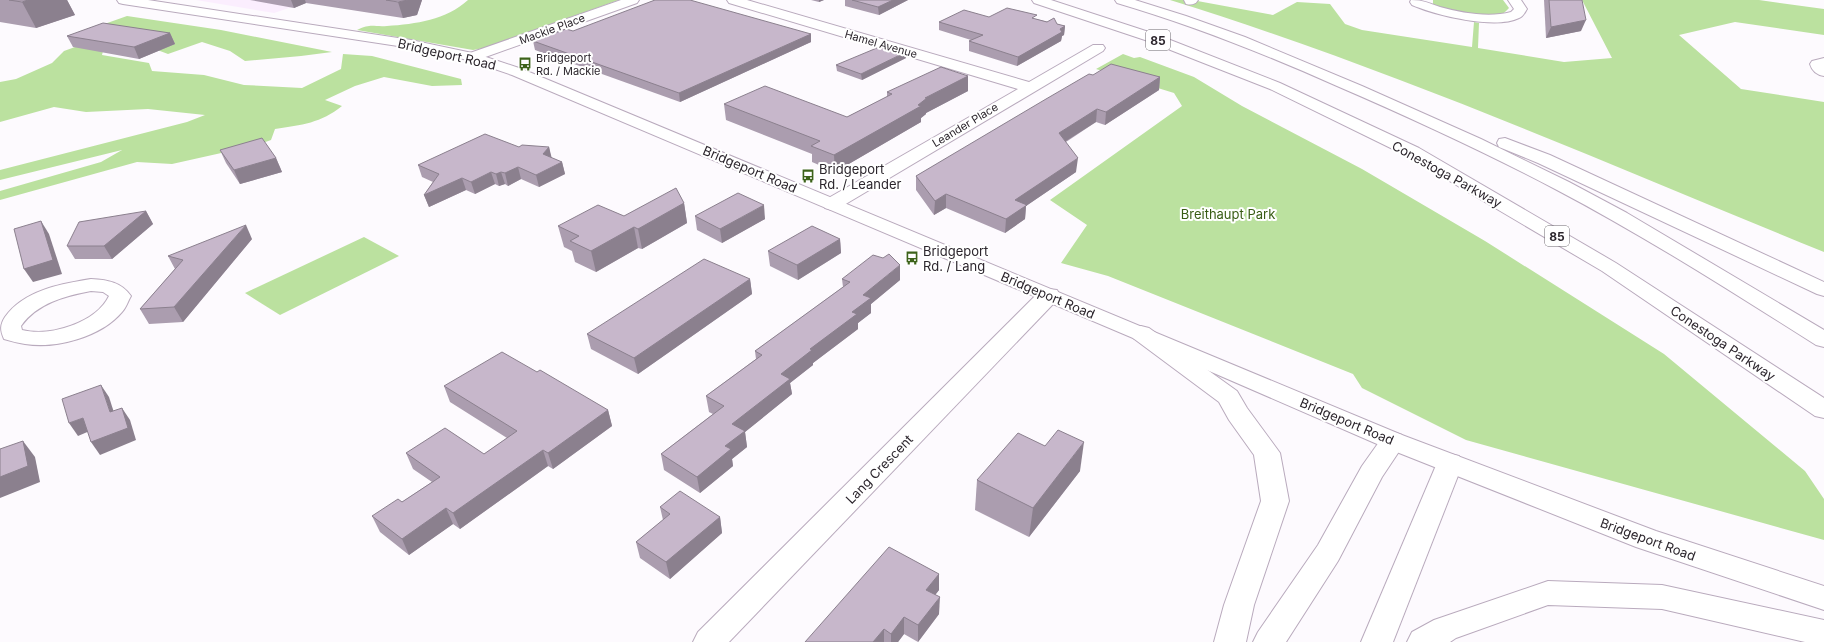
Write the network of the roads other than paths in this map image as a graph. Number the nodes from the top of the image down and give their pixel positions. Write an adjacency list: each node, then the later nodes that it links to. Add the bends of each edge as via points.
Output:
1 (123, 0): 9 (main road, Bridgeport Road, via 411,44)
2 (633, 0): 9 (main road, Mackie Place)
3 (733, 0): 13 (main road, Hamel Avenue)
4 (1038, 0): 19 (main road, Conestoga Parkway / 85, via 1150,37 1275,86 1413,152 1609,267)
5 (1121, 0): 11 (main road, 85, via 1214,30)
6 (1416, 0): 7 (main road, via 1422,6 1448,13 1497,18 1517,16 1521,13)
7 (1514, 0)
8 (1098, 48): 13 (main road, Leander Place)
9 (472, 57): 14 (main road, Bridgeport Road, via 517,72)
10 (1824, 62): 12 (main road, via 1817,64)
11 (1314, 71): 15 (main road, via 1400,98 1544,159); 18 (main road, 85, via 1453,132 1590,200 1731,281)
12 (1824, 72)
13 (1029, 87): 14 (main road, Leander Place)
14 (832, 204): 16 (main road, Bridgeport Road)
15 (1824, 290)
16 (1049, 295): 17 (main road, Bridgeport Road); 24 (main road, Lang Crescent)
17 (1141, 333): 20 (main road, Bridgeport Road); 25 (main road, via 1228,396 1267,454 1276,501 1239,605)
18 (1824, 340)
19 (1824, 410)
20 (1393, 441): 21 (main road, Bridgeport Road); 26 (main road, via 1371,473 1328,553)
21 (1450, 463): 22 (main road, Bridgeport Road, via 1646,539); 27 (main road)
22 (1824, 598)
23 (1824, 633): 28 (main road, via 1662,597 1548,592 1445,629)
24 (709, 642)
25 (1230, 642)
26 (1269, 642)
27 (1377, 642)
28 (1423, 642)

